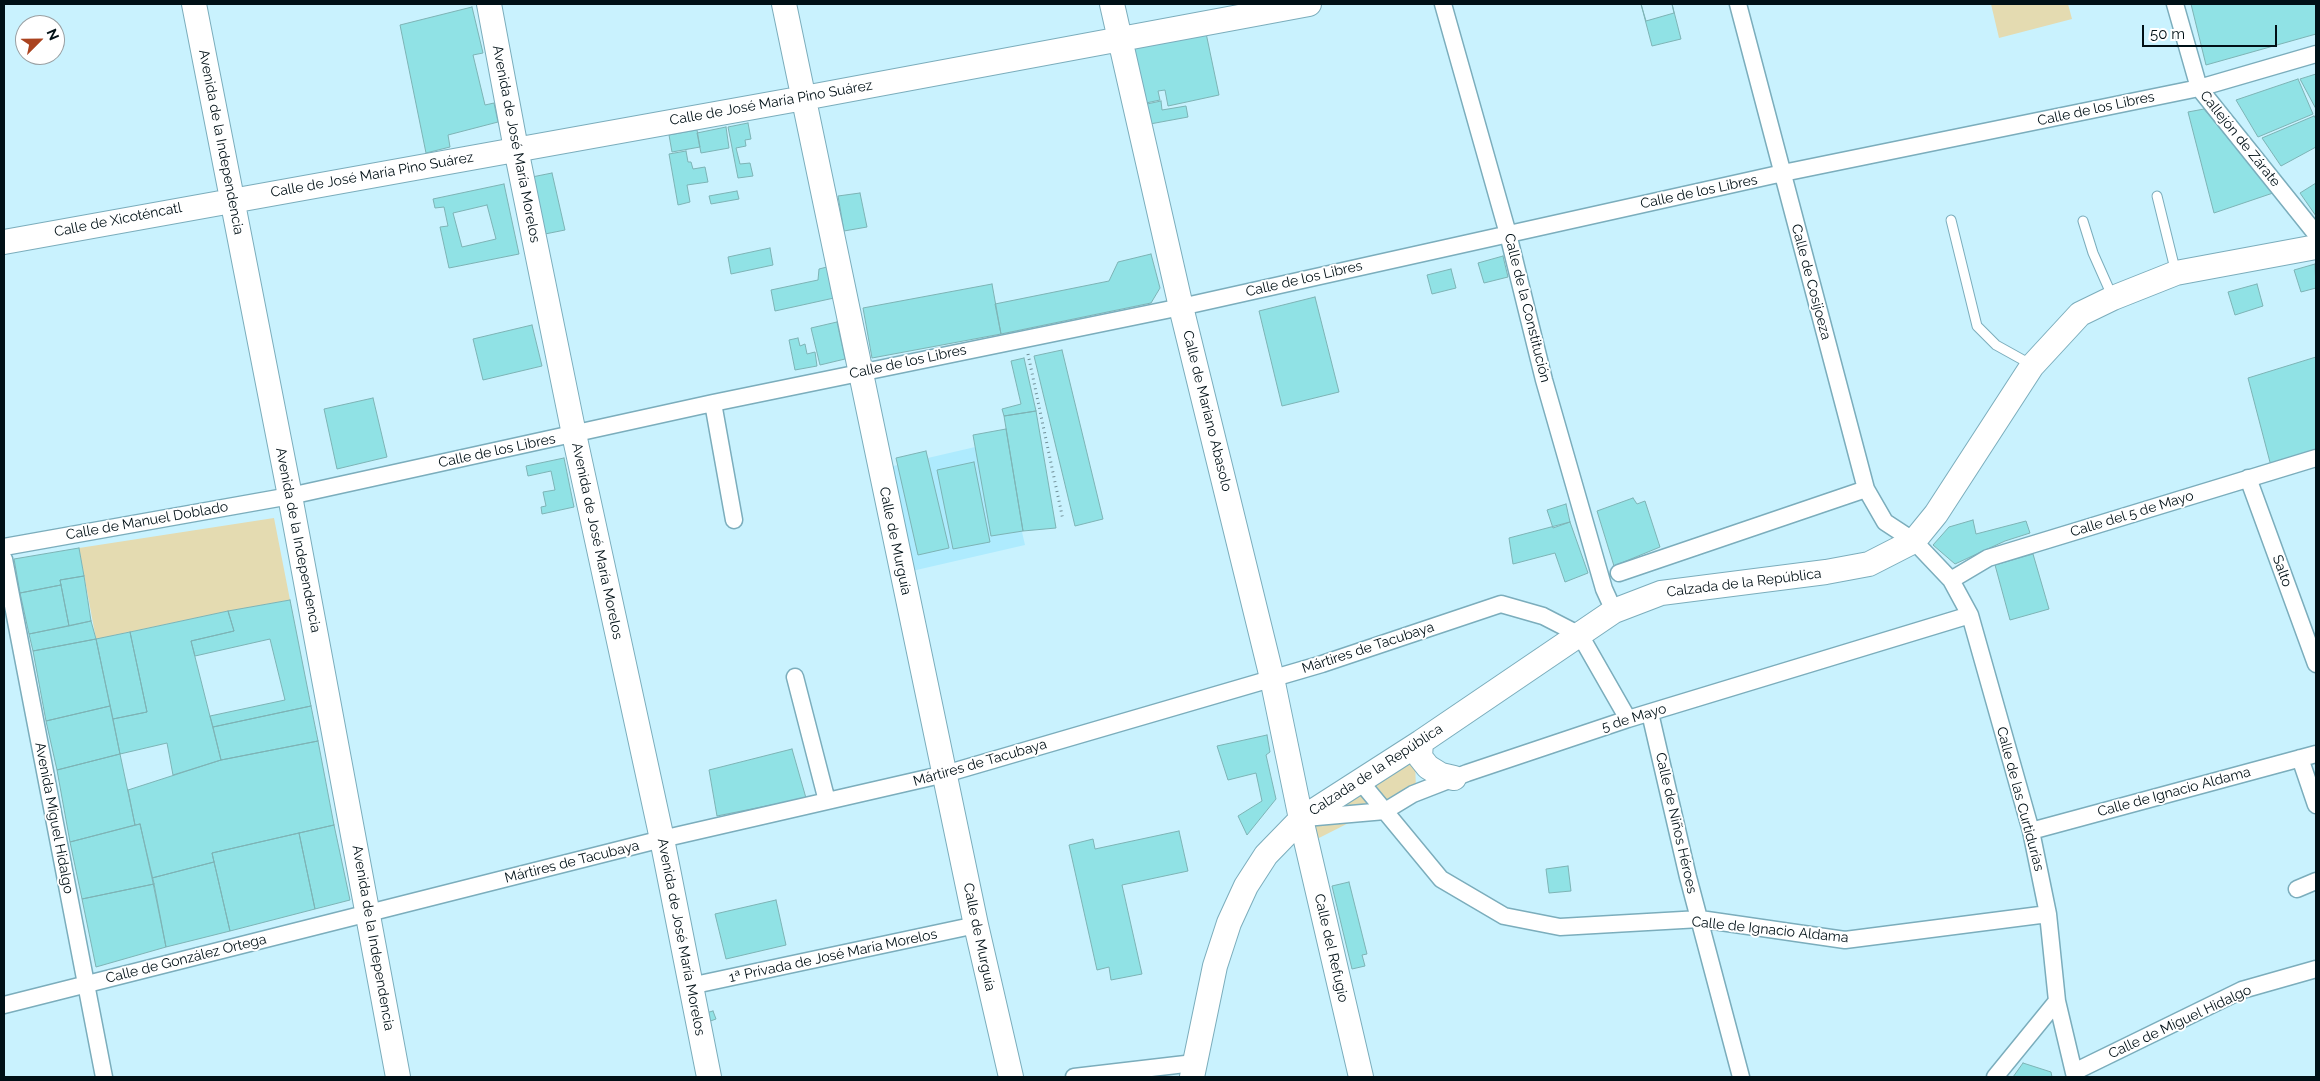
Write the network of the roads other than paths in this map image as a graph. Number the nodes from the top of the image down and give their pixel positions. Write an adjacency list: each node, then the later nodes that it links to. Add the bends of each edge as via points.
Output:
1 (194, 4): 16 (main road, Avenida de la Independencia)
2 (489, 4): 13 (main road, Avenida de José María Morelos)
3 (784, 4): 12 (main road, Calle de Murguía)
4 (1112, 4): 9 (main road, Calle de Mariano Abasolo)
5 (1309, 4): 9 (main road, Calle de José María Pino Suárez)
6 (1443, 4): 19 (street, Calle de la Constitución)
7 (1738, 4): 14 (street, Calle de Cosijoeza)
8 (2175, 4): 11 (street, Callejón de Zárate)
9 (1120, 38): 12 (main road, Calle de José María Pino Suárez); 25 (main road, Calle de Mariano Abasolo)
10 (2316, 54): 11 (street, Calle de los Libres)
11 (2199, 88): 14 (street, Calle de los Libres); 20 (street, Callejón de Zárate)
12 (804, 98): 13 (main road, Calle de José María Pino Suárez); 27 (main road, Calle de Murguía)
13 (516, 149): 16 (main road, Calle de José María Pino Suárez); 29 (main road, Avenida de José María Morelos)
14 (1783, 173): 19 (street, Calle de los Libres); 32 (street, Calle de Cosijoeza)
15 (2157, 196): 23 (lane)
16 (232, 199): 21 (main road, Calle de Xicoténcatl); 33 (main road, Avenida de la Independencia)
17 (1951, 220): 26 (lane, via 1977,326 1996,345)
18 (2083, 221): 24 (lane)
19 (1508, 234): 25 (street, Calle de los Libres); 40 (street, Calle de la Constitución, via 1544,380 1604,589)
20 (2316, 234)
21 (4, 242)
22 (2316, 247): 23 (main road, Calzada de la República)
23 (2176, 273): 24 (main road, Calzada de la República)
24 (2113, 298): 26 (main road, Calzada de la República, via 2080,314)
25 (1181, 307): 27 (street, Calle de los Libres); 45 (main road, Calle de Mariano Abasolo)
26 (2032, 366): 35 (main road, Calzada de la República, via 1936,514)
27 (860, 372): 28 (street, Calle de los Libres); 51 (main road, Calle de Murguía)
28 (713, 403): 29 (street, Calle de los Libres); 34 (street)
29 (574, 434): 33 (street, Calle de los Libres); 59 (main road, Avenida de José María Morelos)
30 (2316, 458): 31 (street, Calle del 5 de Mayo)
31 (2248, 478): 39 (street, Calle del 5 de Mayo, via 1988,558); 43 (street, Salto)
32 (1866, 489): 35 (street, Calle de Cosijoeza, via 1885,522); 38 (street)
33 (290, 496): 36 (street, Calle de Manuel Doblado); 62 (main road, Avenida de la Independencia)
34 (734, 520)
35 (1914, 541): 39 (street, Calle de las Curtidurías); 40 (main road, Calzada de la República, via 1869,564 1661,593)
36 (4, 547)
37 (4, 559): 67 (street, Avenida Miguel Hidalgo)
38 (1619, 573)
39 (1951, 580): 41 (street, Calle de las Curtidurías)
40 (1614, 611): 42 (main road, Calzada de la República)
41 (1970, 615): 46 (street, 5 de Mayo); 58 (street, Calle de las Curtidurías)
42 (1580, 635): 45 (street, Mártires de Tacubaya, via 1543,616 1501,604); 47 (street); 48 (main road, Calzada de la República)
43 (2316, 664)
44 (795, 677): 54 (street)
45 (1272, 678): 51 (street, Mártires de Tacubaya); 57 (main road, Calle de Mariano Abasolo)
46 (1650, 713): 47 (street, 5 de Mayo); 64 (street, Calle de Niños Héroes)
47 (1628, 719): 52 (street, 5 de Mayo)
48 (1421, 742): 52 (main road, via 1420,757 1428,767); 53 (main road, Calzada de la República)
49 (2316, 754): 50 (street, Calle de Ignacio Aldama)
50 (2300, 758): 55 (street); 58 (street, Calle de Ignacio Aldama)
51 (945, 774): 54 (street, Mártires de Tacubaya); 65 (main road, Calle de Murguía)
52 (1454, 778): 56 (street, 5 de Mayo, via 1413,794)
53 (1360, 781): 56 (street, Calle de Ignacio Aldama); 57 (main road, Calzada de la República)
54 (827, 801): 59 (street, Mártires de Tacubaya)
55 (2316, 805)
56 (1385, 810): 57 (street, 5 de Mayo); 64 (street, Calle de Ignacio Aldama, via 1441,880 1504,916 1560,927)
57 (1301, 819): 71 (main road, Calzada de la República, via 1266,855 1246,886 1229,923); 78 (main road, Calle del Refugio)
58 (2031, 831): 63 (street, Calle de las Curtidurías)
59 (662, 839): 62 (street, Mártires de Tacubaya); 68 (main road, Avenida de José María Morelos)
60 (2316, 881): 61 (street)
61 (2297, 890)
62 (368, 914): 67 (street, Calle de González Ortega); 74 (main road, Avenida de la Independencia)
63 (2048, 914): 64 (street, Calle de Ignacio Aldama, via 1845,940); 69 (street, Calle de las Curtidurías)
64 (1700, 919): 79 (street, Calle de Niños Héroes)
65 (976, 925): 68 (street, 1ª Prívada de José María Morelos); 76 (main road, Calle de Murguía)
66 (2316, 969): 72 (street, Calle de Miguel Hidalgo, via 2242,990)
67 (86, 983): 70 (street, Calle de González Ortega); 73 (street, Avenida Miguel Hidalgo)
68 (690, 986): 75 (main road, Avenida de José María Morelos)
69 (2057, 1001): 72 (street, Calle de las Curtidurías); 80 (street)
70 (4, 1005)
71 (1193, 1070): 77 (street)
72 (2075, 1075)
73 (104, 1077)
74 (398, 1077)
75 (709, 1077)
76 (1011, 1077)
77 (1074, 1077)
78 (1361, 1077)
79 (1741, 1077)
80 (1995, 1077)

